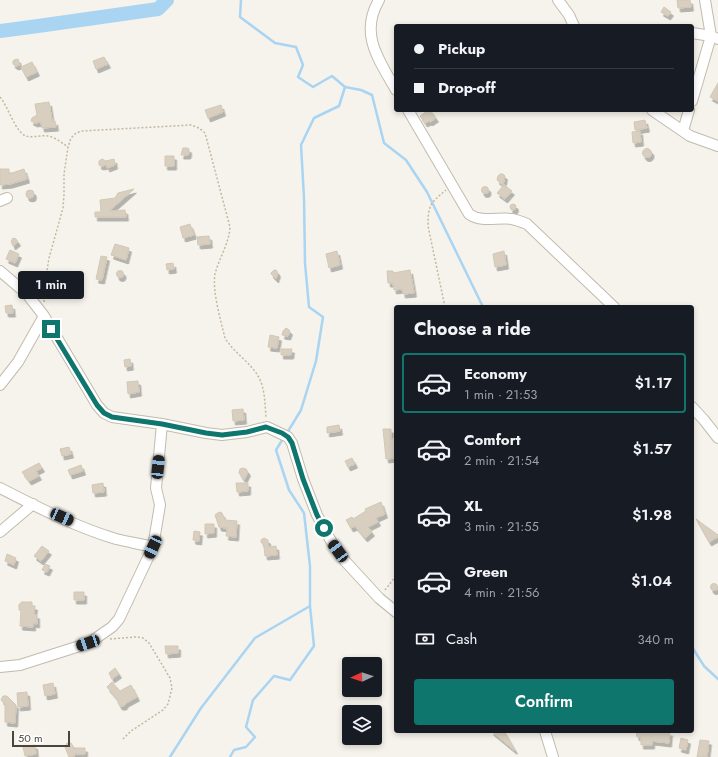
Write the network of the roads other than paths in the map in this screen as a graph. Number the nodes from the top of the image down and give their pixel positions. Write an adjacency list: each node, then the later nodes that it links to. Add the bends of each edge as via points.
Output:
1 (379, 0): 7 (street, via 370,27 371,43)
2 (558, 0): 4 (street)
3 (705, 0): 6 (street)
4 (573, 24)
5 (694, 34): 6 (street)
6 (714, 37): 8 (street)
7 (394, 87)
8 (694, 95)
9 (409, 112): 15 (street, via 469,214 474,218 512,219 527,224)
10 (655, 112): 12 (street)
11 (688, 112): 12 (street)
12 (683, 131): 13 (street)
13 (718, 146)
14 (0, 271): 16 (street, via 28,294)
15 (612, 305)
16 (44, 316): 17 (street, via 18,362); 19 (street, via 104,413 112,417)
17 (0, 384)
18 (694, 409): 20 (street)
19 (162, 424): 24 (street, via 156,488 160,505); 25 (street, via 222,435 266,427 288,437 317,515 331,541 379,598)
20 (718, 438)
21 (0, 488): 22 (street)
22 (33, 504): 23 (street); 24 (street, via 90,530)
23 (0, 532)
24 (153, 547): 26 (street, via 123,612 112,627 88,643 20,665)
25 (394, 610)
26 (0, 667)
27 (546, 733): 28 (street)
28 (552, 757)

